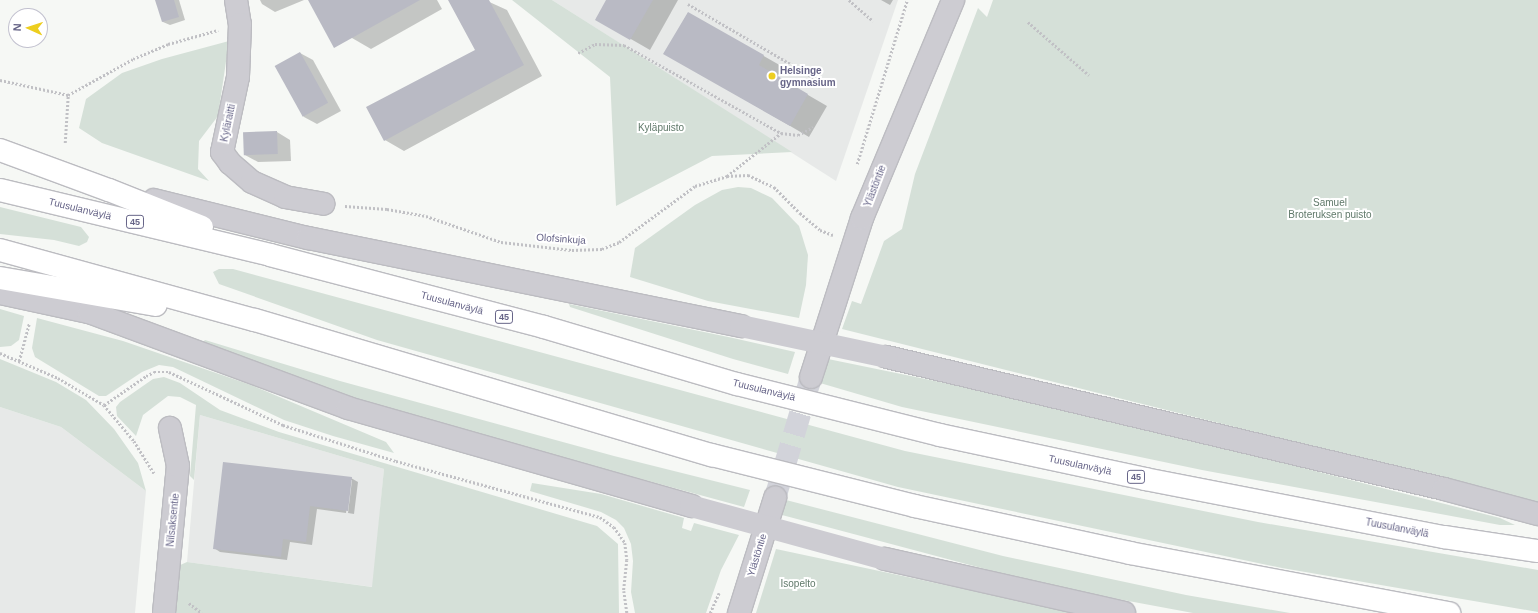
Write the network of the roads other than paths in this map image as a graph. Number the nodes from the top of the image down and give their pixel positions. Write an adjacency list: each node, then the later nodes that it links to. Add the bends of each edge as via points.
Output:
1 (236, 0): 7 (street, Kyläraitti, via 240,24 238,77 222,152 230,163 252,182 285,197)
2 (953, 0): 13 (street, Ylästöntie, via 862,218)
3 (0, 150): 6 (highway)
4 (0, 163): 6 (highway)
5 (0, 190): 9 (highway, Tuusulanväylä / 45)
6 (109, 190): 9 (highway); 16 (street, bridge, via 308,238 888,357 1437,487)
7 (324, 204)
8 (0, 250): 12 (highway)
9 (270, 255): 17 (highway, Tuusulanväylä / 45, via 544,327 737,384 940,435 1145,479 1444,537)
10 (0, 278): 12 (highway)
11 (0, 293): 20 (street, bridge, via 89,312 348,408 691,506 885,559)
12 (255, 320): 21 (highway, via 712,455 915,506 1130,553)
13 (811, 377)
14 (170, 428): 18 (street, Nilsaksentie, via 178,466)
15 (775, 498): 19 (street, Ylästöntie)
16 (1538, 514)
17 (1538, 551)
18 (164, 613)
19 (739, 613)
20 (1124, 613)
21 (1449, 613)

